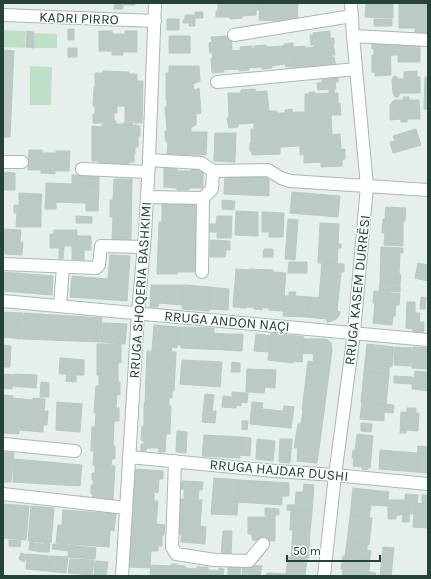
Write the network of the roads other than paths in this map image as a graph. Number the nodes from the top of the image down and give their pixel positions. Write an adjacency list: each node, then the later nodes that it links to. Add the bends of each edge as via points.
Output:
1 (155, 3): 5 (street, RRUGA SHOQERIA BASHKIMI)
2 (351, 3): 4 (street, RRUGA KASEM DURRËSI)
3 (3, 15): 5 (street, KADRI PIRRO)
4 (352, 16): 6 (street); 7 (street, RRUGA KASEM DURRËSI)
5 (155, 21): 13 (street, RRUGA SHOQERIA BASHKIMI)
6 (234, 35)
7 (353, 36): 8 (street); 9 (street, RRUGA KASEM DURRËSI)
8 (428, 40)
9 (356, 69): 10 (street); 16 (street, RRUGA KASEM DURRËSI)
10 (218, 82)
11 (3, 162): 12 (street)
12 (22, 162)
13 (149, 166): 14 (street); 15 (street, via 201,163); 18 (street, RRUGA SHOQERIA BASHKIMI)
14 (82, 169)
15 (213, 171): 16 (street, via 268,170 290,181); 19 (street, via 212,189)
16 (367, 186): 17 (street); 27 (street, RRUGA KASEM DURRËSI)
17 (428, 190)
18 (147, 197): 19 (street); 20 (street, RRUGA SHOQERIA BASHKIMI)
19 (203, 198): 23 (street)
20 (144, 247): 22 (street, via 101,246 99,265 96,268); 26 (street, RRUGA SHOQERIA BASHKIMI)
21 (3, 264): 22 (street)
22 (63, 267): 25 (street)
23 (202, 272)
24 (3, 301): 25 (street, RRUGA ANDON NAÇI)
25 (60, 306): 26 (street, RRUGA ANDON NAÇI)
26 (138, 313): 27 (street, RRUGA ANDON NAÇI); 31 (street, RRUGA SHOQERIA BASHKIMI)
27 (354, 333): 28 (street, RRUGA ANDON NAÇI); 33 (street, RRUGA KASEM DURRËSI)
28 (428, 340)
29 (3, 444): 30 (street)
30 (75, 451)
31 (129, 457): 32 (street, RRUGA HAJDAR DUSHI); 36 (street, RRUGA SHOQERIA BASHKIMI)
32 (175, 461): 33 (street, RRUGA HAJDAR DUSHI); 37 (street, via 172,547 176,554 215,560 250,561)
33 (335, 475): 34 (street, RRUGA HAJDAR DUSHI); 39 (street, RRUGA KASEM DURRËSI)
34 (428, 484)
35 (3, 494): 36 (street)
36 (126, 508): 38 (street, RRUGA SHOQERIA BASHKIMI)
37 (263, 544)
38 (122, 576)
39 (324, 576)

